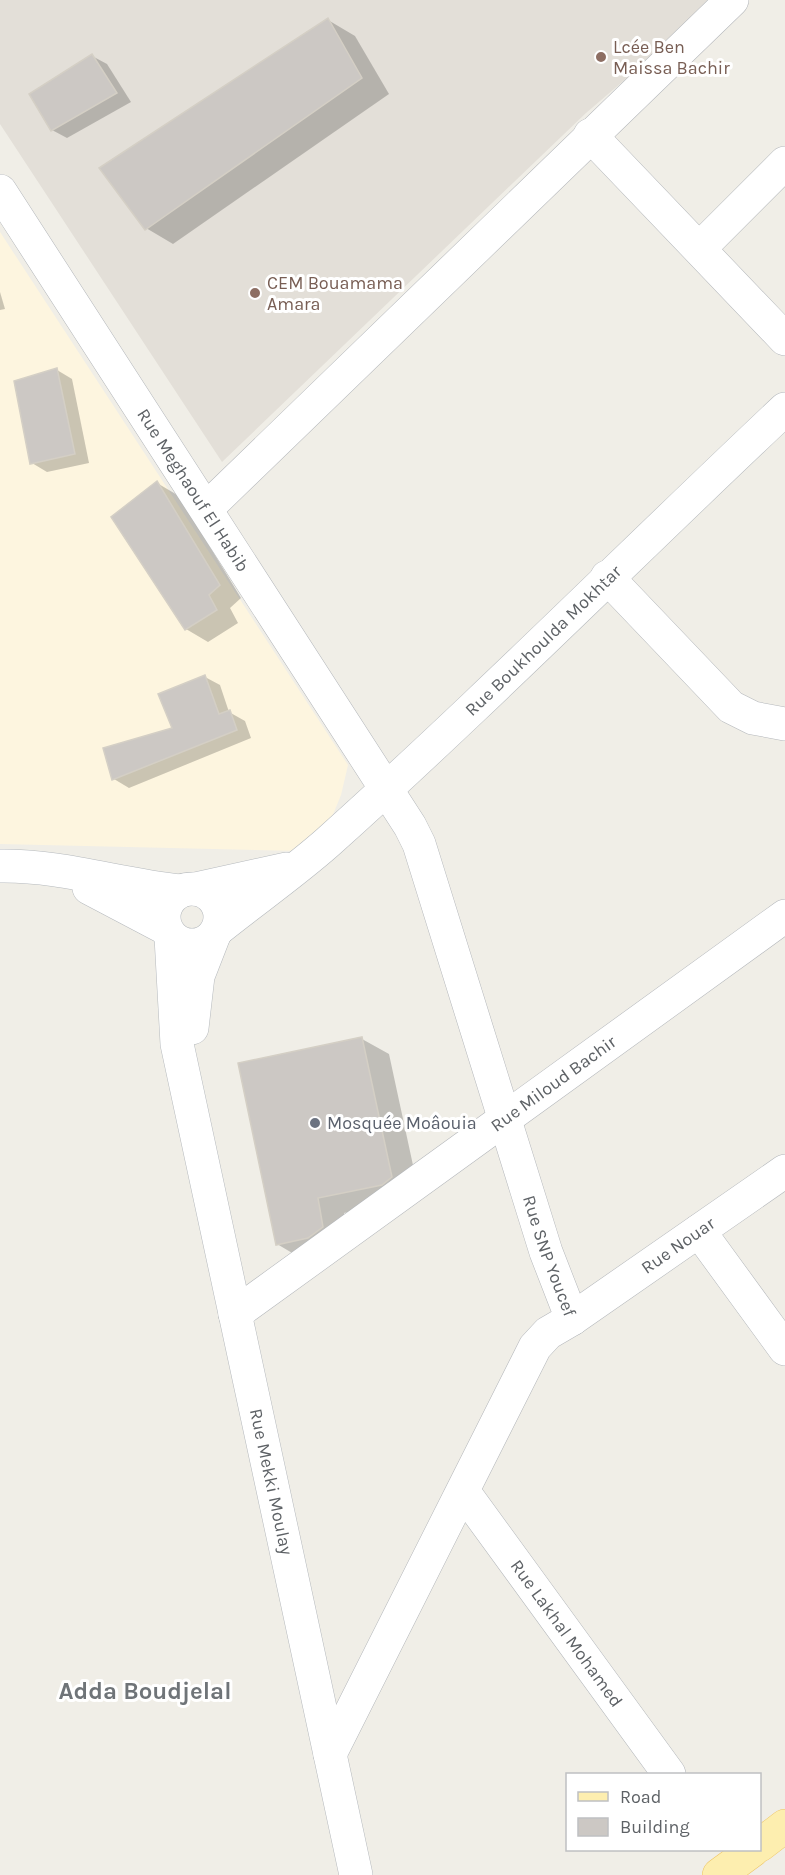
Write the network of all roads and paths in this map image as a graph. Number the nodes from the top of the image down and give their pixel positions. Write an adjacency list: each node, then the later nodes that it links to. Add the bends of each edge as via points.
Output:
1 (732, 0): 2 (street)
2 (590, 135): 5 (street); 8 (street)
3 (785, 164): 5 (street)
4 (0, 191): 8 (street, Rue Meghaouf El Habib)
5 (700, 248): 6 (street)
6 (785, 339)
7 (785, 409): 9 (street, Rue Boukhoulda Mokhtar)
8 (206, 508): 11 (street, Rue Meghaouf El Habib)
9 (607, 577): 10 (street, via 731,707 753,718); 11 (street, Rue Boukhoulda Mokhtar, via 456,726)
10 (785, 724)
11 (387, 787): 13 (street, Rue Boukhoulda Mokhtar); 20 (street, Rue SNP Youcef, via 419,844)
12 (0, 866): 14 (street)
13 (297, 867): 15 (street); 18 (street, Rue Boukhoulda Mokhtar)
14 (56, 870): 15 (street, via 138,887); 17 (street)
15 (188, 890): 17 (street, via 170,900 165,908); 18 (street, via 204,891 216,903 220,920)
16 (785, 916): 20 (street, Rue Miloud Bachir)
17 (168, 932): 18 (street, via 178,942 193,946 208,941); 19 (street, via 177,1044)
18 (216, 932): 19 (street, via 195,991)
19 (189, 1087): 23 (street, Rue Mekki Moulay)
20 (505, 1121): 23 (street, Rue Miloud Bachir); 24 (street, Rue SNP Youcef, via 546,1252)
21 (785, 1172): 22 (street, Rue Nouar)
22 (699, 1231): 24 (street, Rue Nouar); 25 (street)
23 (235, 1314): 27 (street, Rue Mekki Moulay)
24 (572, 1319): 26 (street, Rue SNP Youcef, via 540,1340)
25 (785, 1349)
26 (463, 1491): 27 (street, Rue SNP Youcef); 28 (street, Rue Lakhal Mohamed)
27 (330, 1754): 33 (street, Rue Mekki Moulay)
28 (668, 1773)
29 (785, 1826): 30 (main road)
30 (761, 1844)
31 (751, 1851): 32 (main road)
32 (739, 1860)
33 (356, 1875)

